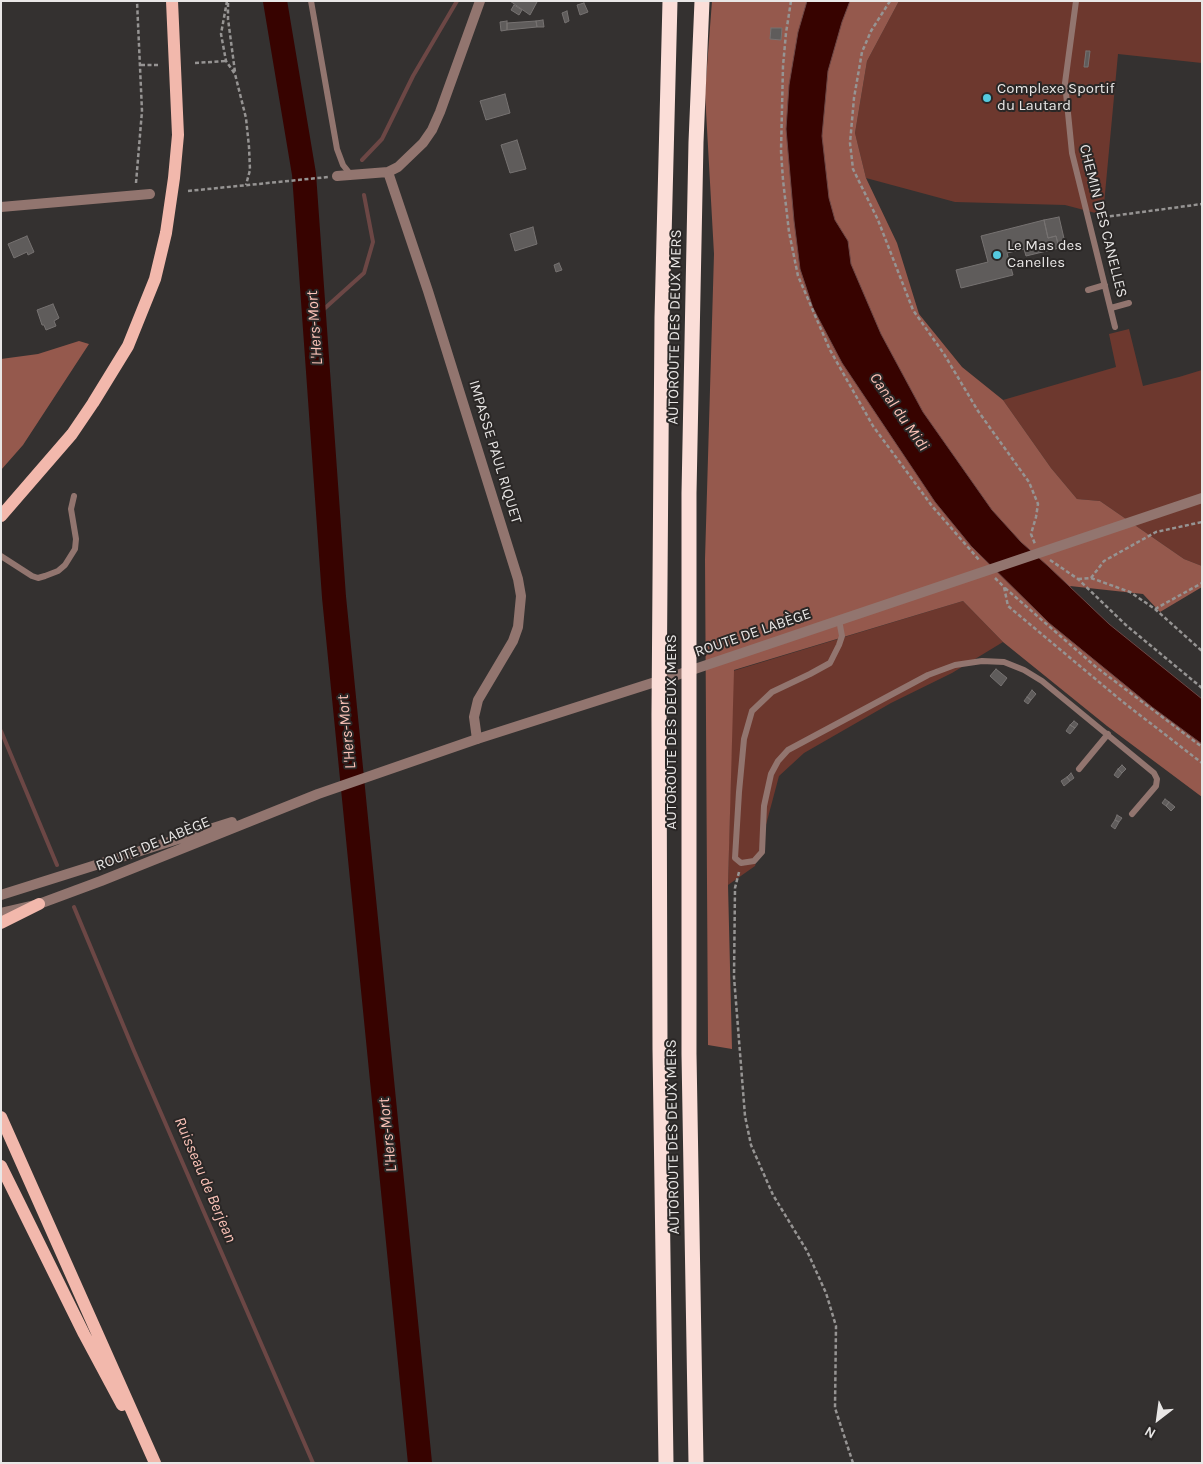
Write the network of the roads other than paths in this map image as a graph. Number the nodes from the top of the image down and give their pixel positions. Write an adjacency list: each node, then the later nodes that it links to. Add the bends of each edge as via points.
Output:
1 (172, 1): 19 (main road, via 178,135 166,233 155,279 128,346 98,396 72,434)
2 (310, 1): 8 (lane, via 337,149)
3 (480, 1): 7 (street, via 432,130 410,157)
4 (670, 1): 35 (highway, AUTOROUTE DES DEUX MERS, via 662,317 659,714)
5 (702, 1): 36 (highway, AUTOROUTE DES DEUX MERS, via 689,493 690,1054)
6 (1076, 1): 12 (lane, CHEMIN DES CANELLES, via 1065,83 1072,153)
7 (388, 172): 8 (street); 23 (street, IMPASSE PAUL RIQUET, via 431,300 521,596 518,628 513,641 478,700 474,718)
8 (351, 175): 9 (street)
9 (337, 176)
10 (150, 194): 11 (street)
11 (1, 207)
12 (1105, 285): 13 (lane); 15 (lane, CHEMIN DES CANELLES)
13 (1088, 290)
14 (1129, 303): 15 (lane)
15 (1111, 308): 16 (lane, CHEMIN DES CANELLES)
16 (1116, 327)
17 (74, 496): 20 (lane, via 71,509 75,548 65,565 38,578)
18 (1202, 498): 21 (street, ROUTE DE LABÈGE)
19 (1, 516)
20 (1, 556)
21 (839, 620): 22 (lane, via 842,636 830,662 772,692 752,711 744,739 739,792 735,858 742,863 754,861 762,852 764,806 771,774 788,750 887,696 955,665 982,660 1004,662 1024,670); 23 (street, ROUTE DE LABÈGE)
22 (1108, 734): 24 (lane); 26 (lane, via 1154,773 1157,780 1156,786)
23 (477, 739): 25 (street, ROUTE DE LABÈGE)
24 (1078, 769)
25 (316, 795): 27 (street, ROUTE DE LABÈGE); 28 (street, ROUTE DE LABÈGE)
26 (1132, 814)
27 (1, 895)
28 (39, 904): 29 (street, ROUTE DE LABÈGE); 30 (main road)
29 (1, 913)
30 (1, 923)
31 (1, 1117): 34 (main road)
32 (1, 1166): 33 (main road)
33 (151, 1463)
34 (155, 1463)
35 (666, 1463)
36 (696, 1463)

